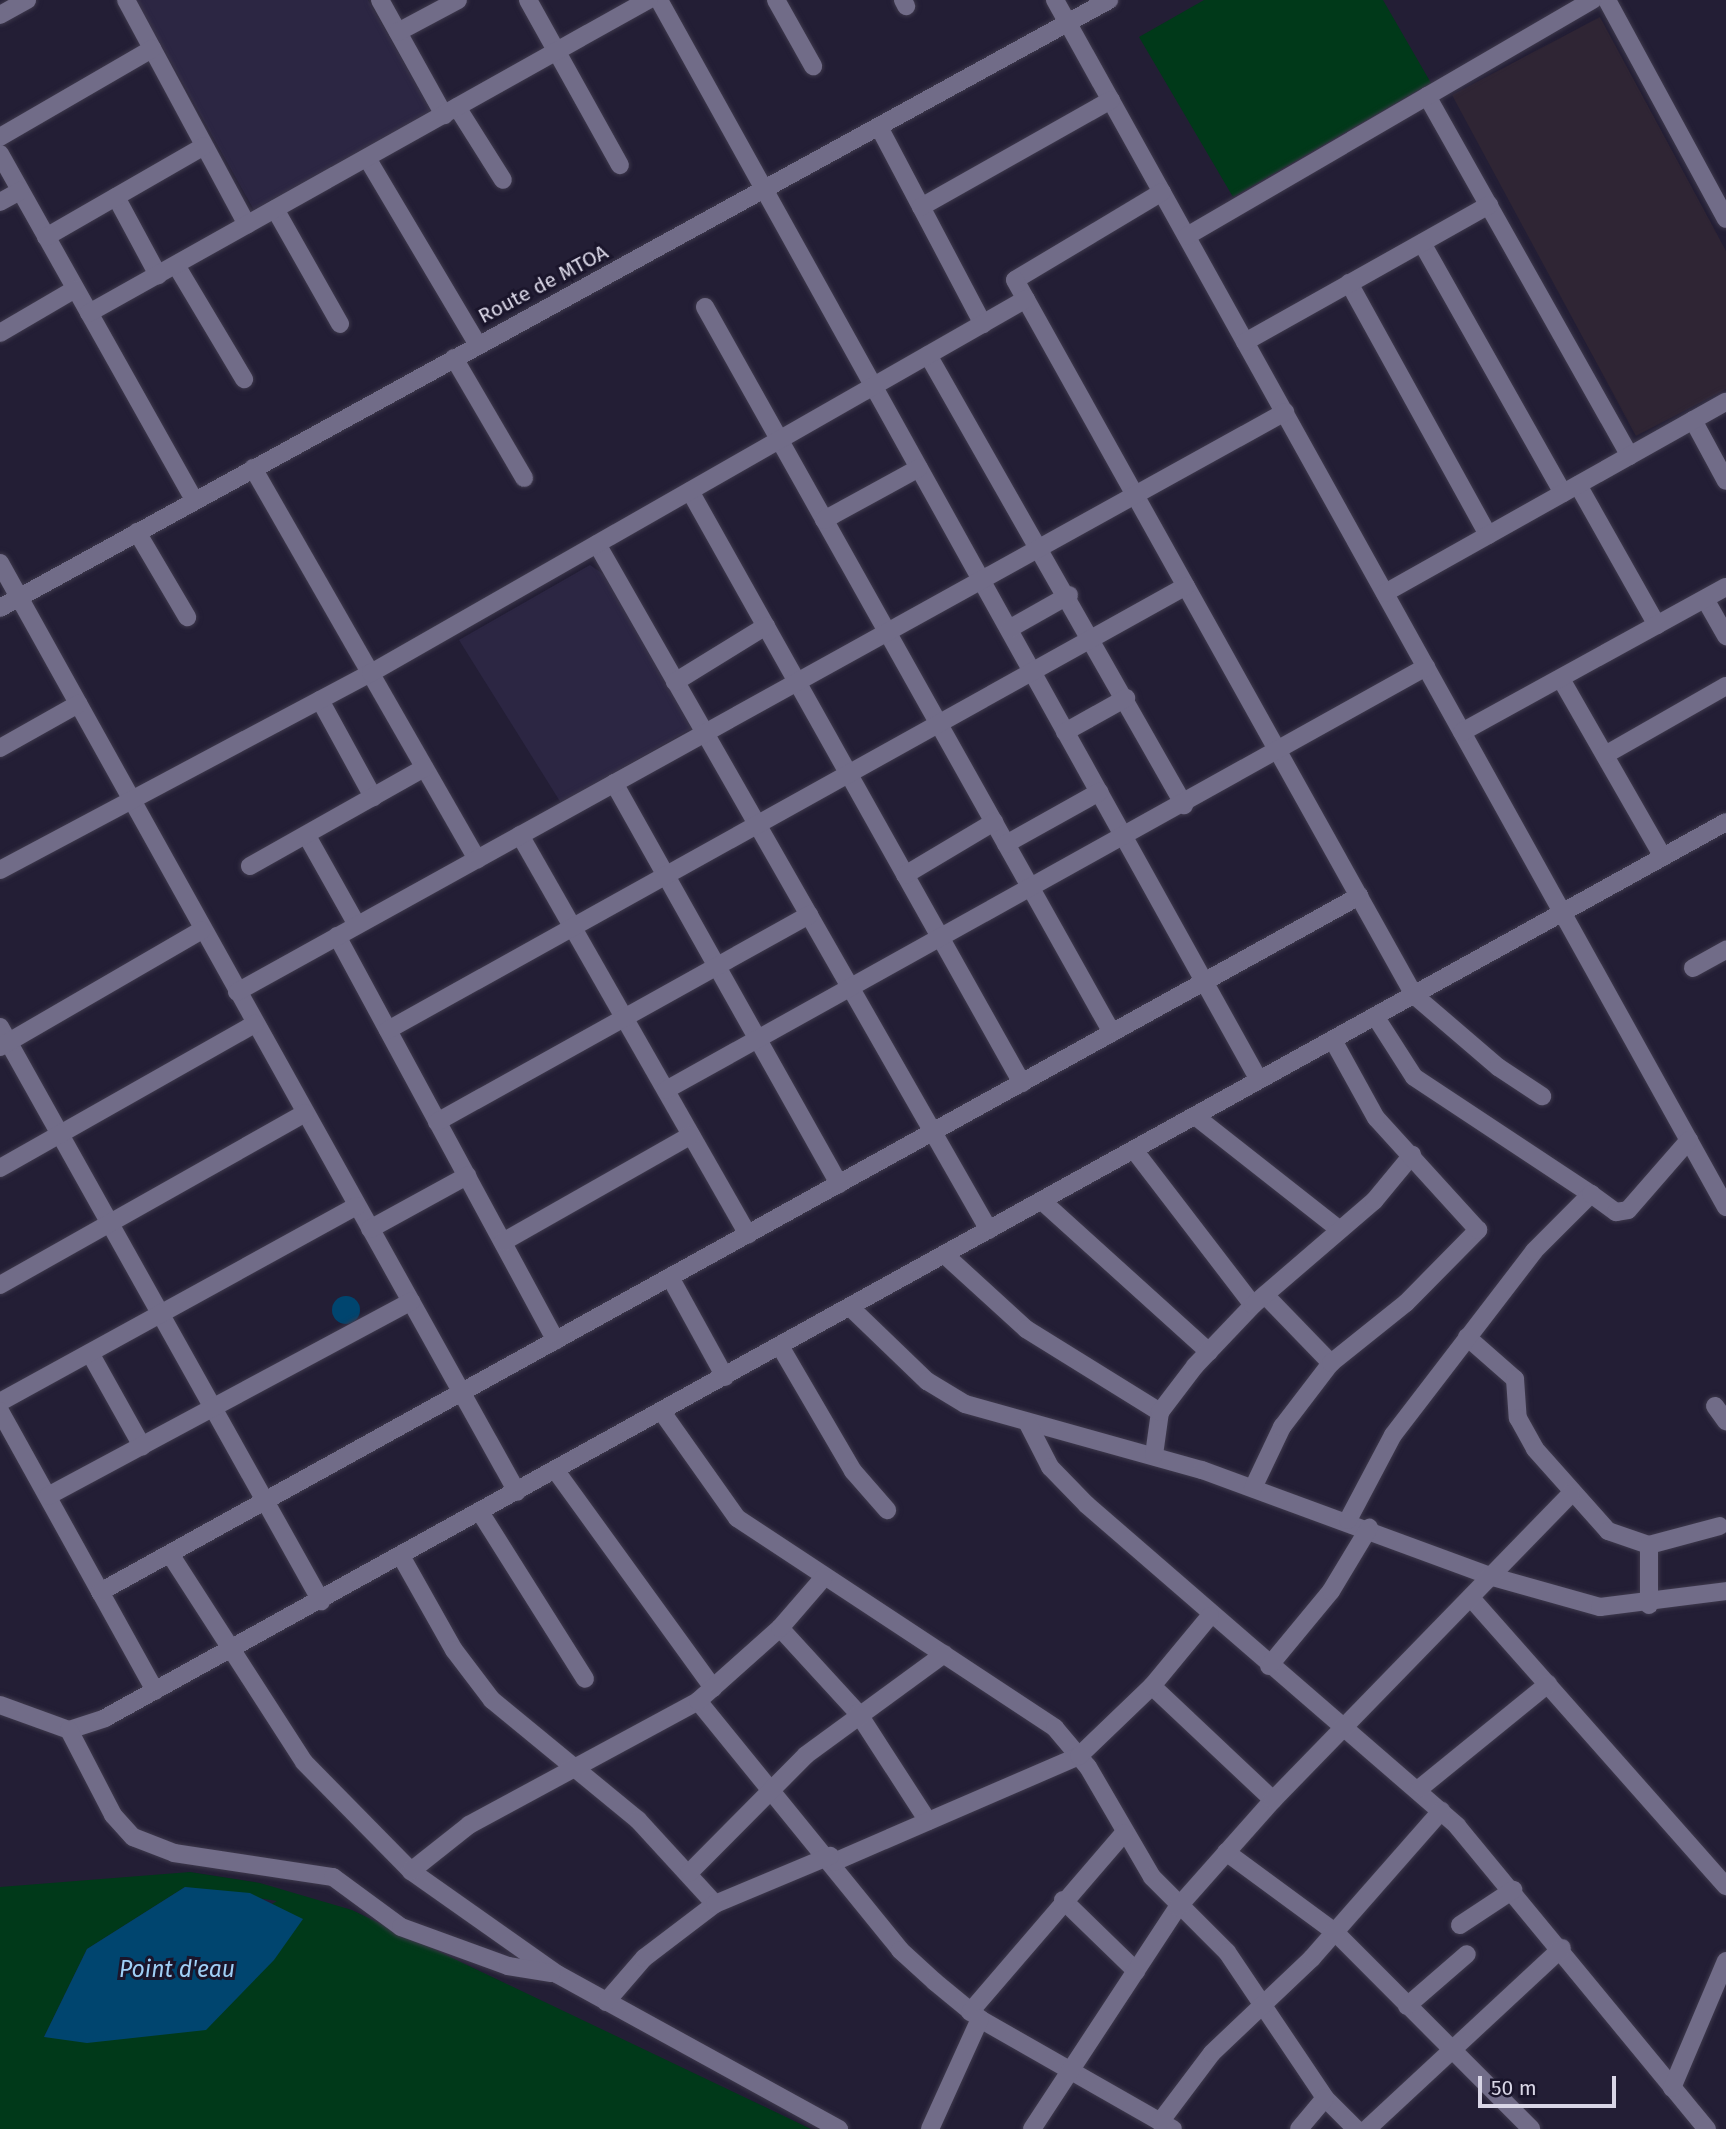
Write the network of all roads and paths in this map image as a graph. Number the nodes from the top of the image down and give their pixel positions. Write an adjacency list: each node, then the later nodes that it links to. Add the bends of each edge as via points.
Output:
1 (27, 0): 13 (street)
2 (126, 0): 16 (street)
3 (380, 0): 15 (street)
4 (458, 0): 15 (street)
5 (528, 0): 17 (street)
6 (648, 0): 17 (street)
7 (659, 0): 29 (street)
8 (776, 0): 18 (street)
9 (1055, 0): 14 (street)
10 (1109, 0): 14 (street, Route de MTOA)
11 (1592, 0): 19 (street)
12 (1607, 0): 37 (street)
13 (0, 15)
14 (1069, 23): 20 (street); 22 (street, Route de MTOA)
15 (398, 32): 21 (street)
16 (152, 49): 23 (street); 24 (street)
17 (557, 51): 21 (street); 27 (street)
18 (813, 66)
19 (1427, 96): 34 (street); 39 (street)
20 (1111, 100): 31 (street); 35 (street)
21 (451, 111): 26 (street); 28 (street)
22 (879, 127): 29 (street, Route de MTOA); 35 (street)
23 (0, 137)
24 (204, 146): 32 (street); 38 (street)
25 (0, 154): 30 (street)
26 (367, 158): 36 (street); 53 (street)
27 (621, 165)
28 (503, 180)
29 (765, 190): 53 (street, Route de MTOA); 57 (street)
30 (20, 191): 33 (street); 40 (street)
31 (1162, 192): 39 (street); 46 (street, via 1015,280)
32 (116, 197): 40 (street); 43 (street)
33 (0, 202)
34 (1489, 205): 41 (street); 62 (street)
35 (921, 207): 50 (street)
36 (275, 209): 38 (street); 49 (street)
37 (1726, 219)
38 (247, 225): 42 (street)
39 (1187, 236): 52 (street)
40 (46, 237): 45 (street)
41 (1422, 243): 44 (street); 67 (street)
42 (176, 265): 43 (street); 56 (street)
43 (158, 275): 48 (street)
44 (1349, 283): 52 (street); 73 (street)
45 (75, 289): 48 (street); 51 (street)
46 (1026, 299): 50 (street); 69 (street)
47 (705, 307): 61 (street)
48 (89, 313): 70 (street)
49 (340, 324)
50 (984, 324): 54 (street)
51 (0, 332)
52 (1245, 342): 59 (street)
53 (478, 345): 55 (street, Route de MTOA)
54 (928, 355): 57 (street); 75 (street)
55 (454, 358): 63 (street, Route de MTOA); 65 (street)
56 (244, 379)
57 (874, 386): 61 (street); 64 (street)
58 (1726, 402): 60 (street)
59 (1284, 412): 69 (street); 80 (street)
60 (1693, 420): 62 (street); 66 (street)
61 (779, 440): 68 (street); 71 (street)
62 (1630, 456): 67 (street)
63 (253, 467): 70 (street, Route de MTOA); 94 (street)
64 (919, 468): 71 (street); 77 (street)
65 (524, 478)
66 (1726, 481)
67 (1570, 489): 73 (street); 86 (street)
68 (690, 491): 74 (street); 87 (street)
69 (1134, 493): 75 (street); 78 (street)
70 (194, 500): 72 (street, Route de MTOA)
71 (824, 520): 89 (street)
72 (137, 532): 82 (street, Route de MTOA); 85 (street)
73 (1488, 535): 80 (street)
74 (597, 544): 94 (street); 96 (street)
75 (1040, 544): 77 (street); 81 (street)
76 (0, 563): 82 (street)
77 (980, 579): 88 (street); 89 (street)
78 (1186, 586): 91 (street); 107 (street)
79 (1726, 587): 83 (street)
80 (1385, 593): 92 (street)
81 (1069, 595): 88 (street); 91 (street)
82 (19, 597): 84 (street, Route de MTOA); 101 (street)
83 (1705, 599): 86 (street); 90 (street)
84 (0, 608)
85 (187, 617)
86 (1657, 625): 95 (street)
87 (766, 626): 96 (street); 97 (street)
88 (1009, 629): 93 (street)
89 (887, 632): 97 (street); 102 (street)
90 (1726, 636)
91 (1093, 638): 93 (street); 99 (street)
92 (1426, 667): 105 (street); 107 (street)
93 (1032, 672): 102 (street); 104 (street)
94 (370, 673): 100 (street); 109 (street)
95 (1561, 679): 105 (street); 108 (street)
96 (676, 682): 103 (street)
97 (797, 682): 103 (street); 110 (street)
98 (1726, 686): 108 (street)
99 (1126, 698): 104 (street); 115 (street)
100 (320, 700): 113 (street); 114 (street)
101 (78, 704): 106 (street); 114 (street)
102 (938, 724): 110 (street); 116 (street)
103 (705, 732): 111 (street); 118 (street)
104 (1065, 732): 112 (street)
105 (1462, 732): 131 (street)
106 (0, 748)
107 (1278, 751): 115 (street); 130 (street)
108 (1605, 755): 123 (street)
109 (424, 768): 113 (street); 124 (street)
110 (848, 774): 118 (street); 127 (street)
111 (614, 783): 119 (street); 128 (street)
112 (1099, 792): 121 (street); 122 (street)
113 (373, 797): 120 (street)
114 (132, 800): 126 (street); 135 (street)
115 (1184, 805): 121 (street)
116 (994, 822): 122 (street); 127 (street)
117 (1726, 822): 123 (street)
118 (757, 825): 128 (street); 132 (street)
119 (520, 835): 124 (street); 134 (street)
120 (307, 836): 125 (street); 133 (street)
121 (1124, 838): 129 (street); 141 (street)
122 (1006, 844): 129 (street)
123 (1663, 857): 131 (street)
124 (477, 859): 133 (street)
125 (250, 866)
126 (0, 870)
127 (905, 875): 137 (street)
128 (666, 876): 134 (street); 139 (street)
129 (1031, 889): 137 (street); 149 (street)
130 (1359, 896): 141 (street); 144 (street)
131 (1562, 912): 144 (street); 163 (street)
132 (809, 915): 139 (street); 142 (street)
133 (357, 925): 136 (street)
134 (573, 928): 146 (street); 148 (street)
135 (201, 930): 143 (street); 150 (street)
136 (337, 936): 143 (street); 148 (street)
137 (941, 939): 142 (street); 154 (street)
138 (1726, 950): 140 (street)
139 (717, 966): 146 (street); 151 (street)
140 (1693, 968)
141 (1204, 982): 149 (street); 153 (street)
142 (851, 988): 151 (street); 160 (street)
143 (237, 992): 147 (street)
144 (1414, 995): 145 (street); 156 (street, via 1498,1067)
145 (1375, 1016): 152 (street); 169 (street, via 1404,1069)
146 (624, 1018): 155 (street); 159 (street)
147 (254, 1024): 157 (street); 161 (street)
148 (388, 1030): 159 (street)
149 (1112, 1033): 154 (street)
150 (3, 1039): 161 (street)
151 (758, 1040): 155 (street); 168 (street)
152 (1333, 1040): 153 (street); 165 (street, via 1376,1118)
153 (1259, 1080): 158 (street)
154 (1022, 1083): 160 (street)
155 (666, 1090): 162 (street)
156 (1542, 1096)
157 (305, 1113): 172 (street); 173 (street)
158 (1195, 1116): 164 (street); 176 (street)
159 (438, 1122): 167 (street)
160 (933, 1132): 168 (street); 175 (street)
161 (60, 1134): 166 (street); 173 (street)
162 (691, 1135): 177 (street); 178 (street)
163 (1689, 1140): 169 (street, via 1628,1210 1616,1212); 170 (street)
164 (1134, 1150): 171 (street); 182 (street)
165 (1412, 1155): 176 (street); 191 (street, via 1477,1232)
166 (0, 1168)
167 (467, 1177): 174 (street); 178 (street)
168 (839, 1184): 177 (street)
169 (1591, 1194): 186 (street, via 1526,1261)
170 (1724, 1200)
171 (1042, 1201): 175 (street); 189 (street)
172 (357, 1206): 174 (street); 185 (street)
173 (109, 1223): 181 (street); 185 (street)
174 (370, 1229): 183 (street)
175 (989, 1230): 179 (street)
176 (1340, 1230): 182 (street)
177 (748, 1234): 180 (street)
178 (503, 1242): 187 (street)
179 (945, 1255): 184 (street); 198 (street, via 1018,1322)
180 (670, 1277): 187 (street); 192 (street)
181 (0, 1285)
182 (1259, 1300): 189 (street); 191 (street)
183 (411, 1301): 193 (street); 195 (street)
184 (850, 1307): 188 (street); 199 (street, via 950,1396)
185 (160, 1314): 190 (street); 195 (street)
186 (1467, 1337): 205 (street, via 1515,1380 1518,1418); 210 (street, via 1393,1436)
187 (556, 1340): 193 (street)
188 (780, 1346): 192 (street); 208 (street, via 853,1471)
189 (1209, 1352): 198 (street)
190 (90, 1353): 194 (street); 200 (street)
191 (1331, 1363): 203 (street, via 1282,1427)
192 (725, 1377): 197 (street)
193 (461, 1392): 204 (street); 207 (street)
194 (0, 1402)
195 (213, 1408): 200 (street); 207 (street)
196 (0, 1411): 206 (street)
197 (662, 1412): 202 (street); 216 (street, via 737,1518)
198 (1160, 1412): 201 (street)
199 (1027, 1422): 201 (street); 223 (street, via 1050,1467)
200 (142, 1446): 206 (street)
201 (1154, 1455): 203 (street)
202 (556, 1471): 204 (street); 231 (street)
203 (1253, 1488): 210 (street)
204 (517, 1492): 209 (street)
205 (1571, 1494): 213 (street, via 1616,1537); 217 (street)
206 (48, 1496): 219 (street)
207 (265, 1501): 214 (street); 221 (street)
208 (887, 1510)
209 (480, 1512): 215 (street); 228 (street)
210 (1348, 1520): 212 (street)
211 (1720, 1526): 213 (street)
212 (1369, 1528): 217 (street); 227 (street, via 1331,1591)
213 (1649, 1545): 222 (street)
214 (170, 1554): 219 (street); 225 (street)
215 (401, 1556): 221 (street); 239 (street, via 471,1676)
216 (824, 1577): 224 (street); 226 (street)
217 (1493, 1577): 220 (street); 222 (street, via 1580,1604)
218 (1726, 1591): 222 (street)
219 (100, 1592): 232 (street)
220 (1471, 1598): 229 (street); 236 (street)
221 (321, 1601): 225 (street)
222 (1649, 1605)
223 (1210, 1616): 227 (street); 230 (street)
224 (780, 1628): 231 (street); 235 (street)
225 (228, 1652): 232 (street); 248 (street, via 304,1762)
226 (944, 1654): 235 (street); 238 (street, via 1027,1706)
227 (1269, 1666): 236 (street)
228 (585, 1679)
229 (1548, 1684): 240 (street); 250 (street)
230 (1152, 1686): 238 (street); 242 (street)
231 (713, 1688): 233 (street)
232 (155, 1691): 237 (street)
233 (698, 1702): 239 (street); 241 (street)
234 (0, 1705): 237 (street)
235 (858, 1713): 241 (street); 244 (street)
236 (1346, 1725): 240 (street); 242 (street)
237 (69, 1730): 261 (street, via 113,1815 133,1837 174,1853 333,1877 401,1927 508,1966)
238 (1079, 1756): 244 (street); 245 (street)
239 (576, 1768): 248 (street, via 469,1825); 249 (street)
240 (1420, 1788): 243 (street)
241 (774, 1789): 247 (street); 249 (street)
242 (1273, 1800): 246 (street)
243 (1441, 1811): 251 (street); 256 (street)
244 (928, 1821): 247 (street)
245 (1124, 1833): 252 (street); 254 (street)
246 (1226, 1852): 254 (street); 256 (street)
247 (832, 1859): 253 (street); 266 (street, via 900,1950)
248 (411, 1871): 261 (street)
249 (690, 1872): 253 (street)
250 (1726, 1886)
251 (1513, 1890): 255 (street); 257 (street)
252 (1063, 1900): 260 (street); 266 (street)
253 (715, 1904): 263 (street, via 644,1958)
254 (1178, 1907): 260 (street); 265 (street, via 1227,1952)
255 (1460, 1925)
256 (1335, 1932): 264 (street); 265 (street)
257 (1562, 1948): 267 (street); 269 (street)
258 (1467, 1954): 264 (street)
259 (1726, 1961): 262 (street)
260 (1136, 1971): 268 (street)
261 (557, 1974): 263 (street)
262 (1722, 1982): 269 (street)
263 (606, 2002): 272 (street)
264 (1407, 2006): 267 (street)
265 (1263, 2007): 270 (street); 271 (street, via 1212,2053)
266 (975, 2016): 268 (street); 273 (street)
267 (1452, 2052): 277 (street); 278 (street)
268 (1070, 2071): 271 (street); 274 (street)
269 (1672, 2088): 279 (street)
270 (1325, 2098): 275 (street); 276 (street)
271 (1167, 2126)
272 (839, 2129)
273 (930, 2129)
274 (1032, 2129)
275 (1299, 2129)
276 (1356, 2129)
277 (1367, 2129)
278 (1531, 2129)
279 (1707, 2129)

